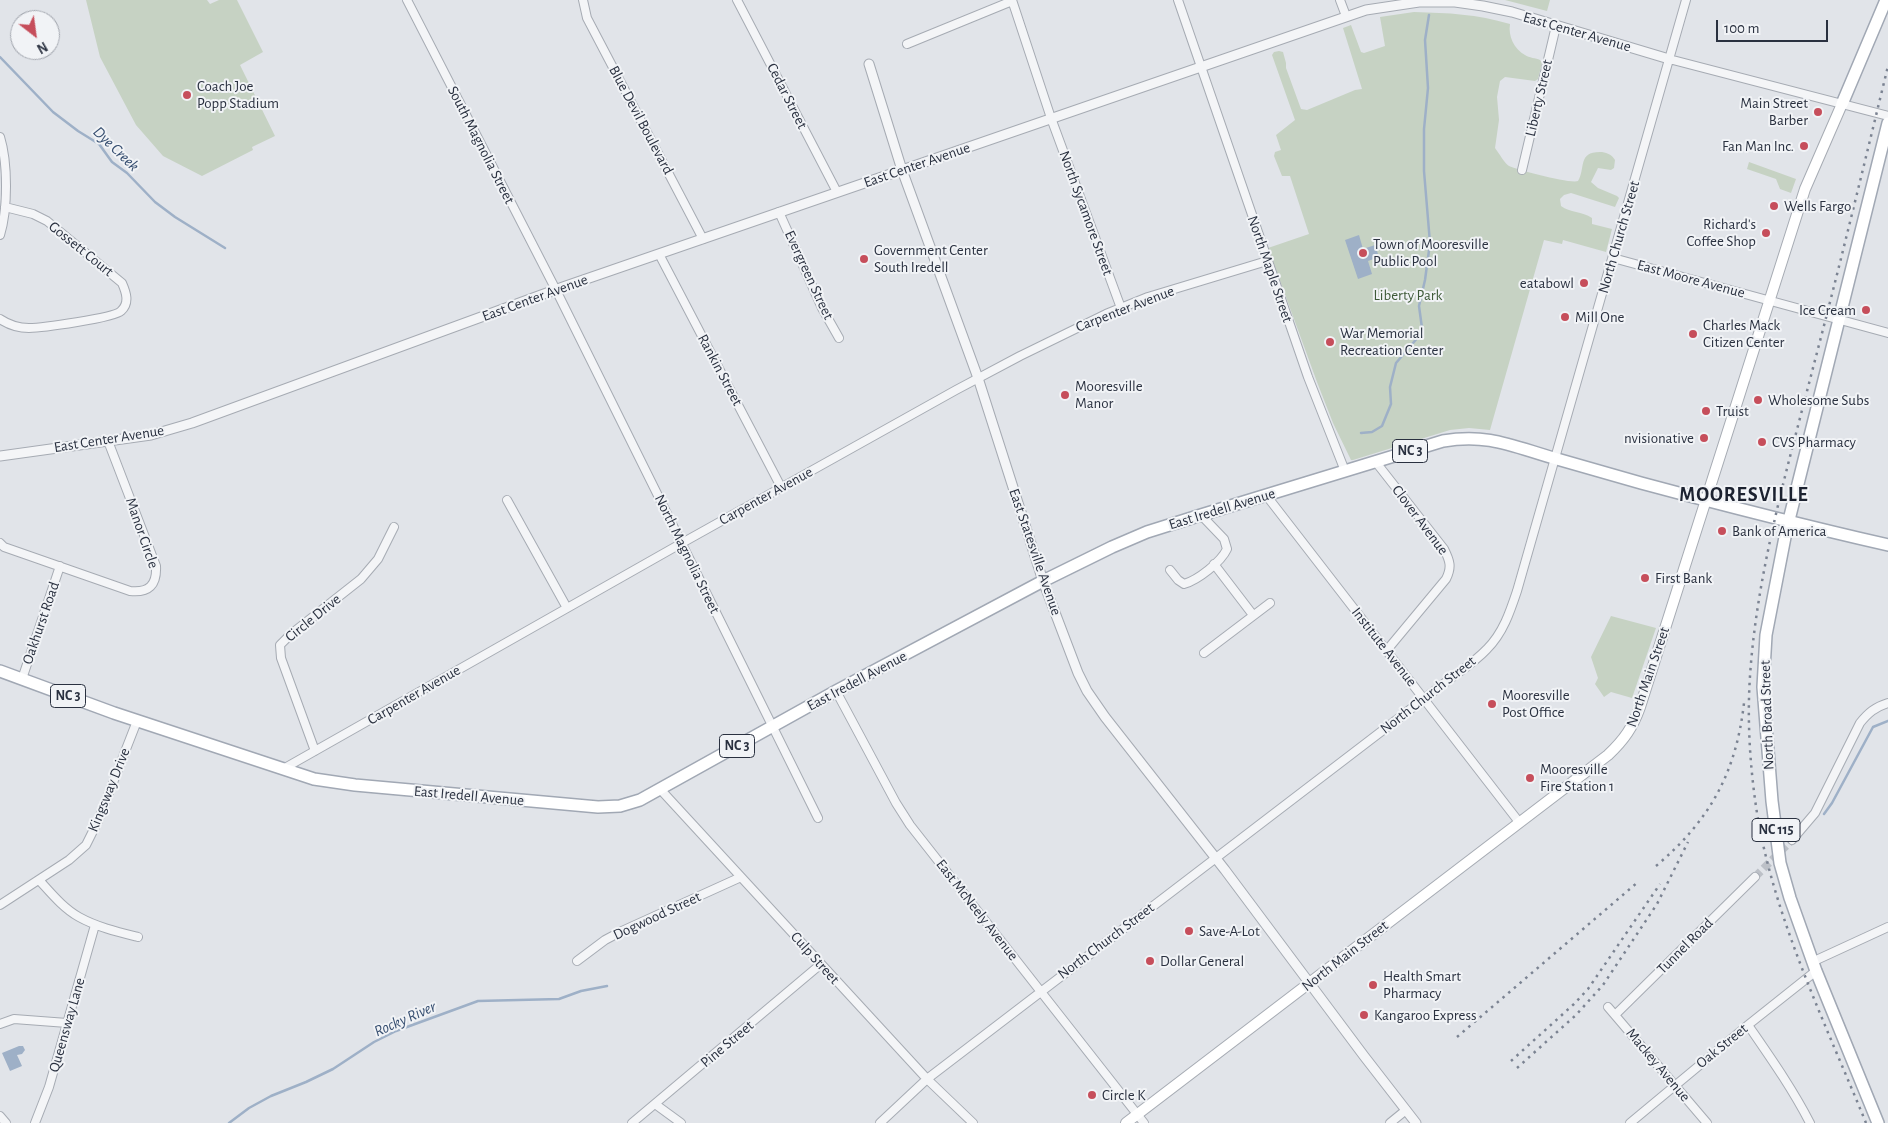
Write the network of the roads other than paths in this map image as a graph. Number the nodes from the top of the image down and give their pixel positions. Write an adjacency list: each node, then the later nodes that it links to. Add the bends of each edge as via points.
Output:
1 (407, 0): 30 (street, South Magnolia Street)
2 (582, 0): 26 (street, Blue Devil Boulevard, via 587,18)
3 (737, 0): 22 (street, Cedar Street)
4 (1178, 0): 14 (street, North Maple Street)
5 (1340, 0): 9 (street)
6 (1686, 0): 12 (street, North Church Street)
7 (1886, 0): 15 (main road)
8 (1012, 1): 11 (street); 17 (street, North Sycamore Street)
9 (1346, 16): 10 (street, East Center Avenue, via 1390,5 1455,2 1483,6); 14 (street, East Center Avenue)
10 (1556, 26): 12 (street, East Center Avenue); 21 (street, Liberty Street)
11 (907, 44)
12 (1669, 59): 15 (street, East Center Avenue); 28 (street, North Church Street)
13 (869, 64): 20 (street, East Statesville Avenue)
14 (1200, 66): 17 (street, East Center Avenue); 29 (street, North Maple Street)
15 (1842, 104): 16 (street, East Center Avenue); 31 (main road, North Main Street, via 1805,189)
16 (1888, 116)
17 (1051, 118): 20 (street, East Center Avenue); 32 (street, North Sycamore Street)
18 (1888, 123): 34 (main road, North Broad Street / NC 115)
19 (0, 137): 23 (street, via 5,166)
20 (902, 170): 22 (street, East Center Avenue); 37 (street, East Statesville Avenue)
21 (1522, 170)
22 (837, 192): 24 (street, East Center Avenue)
23 (5, 207): 25 (street); 33 (street, Gossett Court, via 47,221 122,283 127,293 120,312 108,316 31,328 16,327)
24 (779, 212): 26 (street, East Center Avenue); 36 (street, Evergreen Street)
25 (0, 235)
26 (703, 239): 27 (street, East Center Avenue)
27 (659, 254): 30 (street, East Center Avenue); 43 (street, Rankin Street)
28 (1613, 258): 31 (street, East Moore Avenue); 40 (street, North Church Street)
29 (1267, 261): 32 (street, Carpenter Avenue); 42 (street, North Maple Street)
30 (556, 290): 38 (street, East Center Avenue, via 192,424); 51 (street, North Magnolia Street)
31 (1769, 301): 34 (street, East Moore Avenue); 46 (main road, North Main Street)
32 (1121, 308): 37 (street, Carpenter Avenue, via 1062,334)
33 (0, 319)
34 (1838, 320): 35 (street, East Moore Avenue); 48 (main road, North Broad Street / NC 115)
35 (1888, 333)
36 (839, 338)
37 (978, 378): 43 (street, Carpenter Avenue); 56 (street, East Statesville Avenue)
38 (108, 441): 39 (street, East Center Avenue); 54 (street, Manor Circle, via 156,566 157,577 151,587 141,592)
39 (0, 456)
40 (1555, 459): 41 (main road, East Iredell Avenue / NC 3, via 1495,440 1462,437); 46 (main road, East Iredell Avenue / NC 3); 65 (street, North Church Street, via 1506,623 1488,649)
41 (1375, 461): 42 (main road, East Iredell Avenue / NC 3); 60 (street, Clover Avenue, via 1450,561 1446,579)
42 (1345, 471): 44 (main road, East Iredell Avenue / NC 3)
43 (781, 487): 51 (street, Carpenter Avenue)
44 (1266, 495): 47 (main road, East Iredell Avenue / NC 3); 60 (street, Institute Avenue)
45 (507, 500): 58 (street)
46 (1706, 500): 48 (main road, NC 3); 73 (main road, North Main Street, via 1634,726 1608,755)
47 (1202, 515): 53 (street, via 1224,539 1227,548 1223,557); 56 (main road, East Iredell Avenue / NC 3, via 1147,532)
48 (1788, 522): 52 (main road, NC 3); 85 (main road, North Broad Street / NC 115, via 1766,635 1763,687 1780,863)
49 (394, 527): 69 (street, Circle Drive, via 378,559 361,579 280,645 281,658)
50 (0, 543): 54 (street, Manor Circle)
51 (682, 543): 58 (street, Carpenter Avenue); 68 (street, North Magnolia Street)
52 (1888, 545)
53 (1214, 564): 55 (street, via 1192,582 1184,584); 59 (street)
54 (60, 566): 63 (street, Oakhurst Road)
55 (1170, 570)
56 (1043, 581): 64 (main road, East Iredell Avenue / NC 3); 75 (street, East Statesville Avenue, via 1087,691)
57 (1270, 603): 59 (street)
58 (567, 608): 69 (street, Carpenter Avenue)
59 (1253, 616): 61 (street)
60 (1387, 650): 65 (street, Institute Avenue)
61 (1204, 653)
62 (0, 672): 63 (main road, East Iredell Avenue / NC 3)
63 (22, 679): 67 (main road, East Iredell Avenue / NC 3)
64 (836, 691): 68 (main road, East Iredell Avenue / NC 3); 87 (street, East McNeely Avenue, via 910,825)
65 (1424, 699): 73 (street, Institute Avenue); 75 (street, North Church Street)
66 (1888, 703): 74 (street, via 1869,712 1860,723 1815,813)
67 (137, 720): 70 (main road, East Iredell Avenue / NC 3); 78 (street, Kingsway Drive, via 89,840 76,856)
68 (772, 727): 71 (main road, East Iredell Avenue / NC 3); 72 (street, North Magnolia Street)
69 (315, 751): 70 (street, Carpenter Avenue)
70 (283, 769): 71 (main road, East Iredell Avenue / NC 3, via 314,779 355,785 598,807 620,806)
71 (660, 789): 76 (street, Culp Street)
72 (818, 818)
73 (1519, 822): 86 (main road, North Main Street)
74 (1792, 840)
75 (1215, 858): 86 (street, East Statesville Avenue); 87 (street, North Church Street)
76 (742, 877): 83 (street, Dogwood Street, via 622,931); 84 (street, Culp Street)
77 (1754, 877): 89 (street, Tunnel Road)
78 (39, 880): 79 (street, Kingsway Drive); 80 (street, via 58,901)
79 (0, 905)
80 (95, 925): 82 (street); 90 (street, Queensway Lane)
81 (1888, 927): 85 (street, Oak Street)
82 (138, 937)
83 (577, 961)
84 (821, 964): 93 (street, Culp Street); 95 (street, Pine Street)
85 (1814, 966): 92 (street, Oak Street); 111 (main road, North Broad Street / NC 115)
86 (1310, 983): 96 (street, East Statesville Avenue); 98 (main road, North Main Street)
87 (1040, 991): 93 (street, North Church Street); 98 (street, East McNeely Avenue)
88 (1608, 1007): 89 (street, Mackey Avenue)
89 (1615, 1015): 94 (street, Mackey Avenue)
90 (67, 1023): 91 (street, via 14,1019); 100 (street, Queensway Lane)
91 (0, 1024)
92 (1748, 1025): 94 (street, Oak Street); 110 (street, via 1776,1064)
93 (927, 1079): 103 (street, North Church Street); 104 (street, Culp Street)
94 (1674, 1085): 108 (street, Oak Street); 109 (street, Mackey Avenue)
95 (655, 1104): 101 (street, Pine Street); 102 (street)
96 (1406, 1110): 106 (street); 107 (street, East Statesville Avenue)
97 (0, 1116): 99 (street)
98 (1140, 1119): 105 (main road, North Main Street)
99 (6, 1123)
100 (35, 1123)
101 (632, 1123)
102 (681, 1123)
103 (880, 1123)
104 (973, 1123)
105 (1126, 1123)
106 (1390, 1123)
107 (1416, 1123)
108 (1630, 1123)
109 (1707, 1123)
110 (1810, 1123)
111 (1878, 1123)

